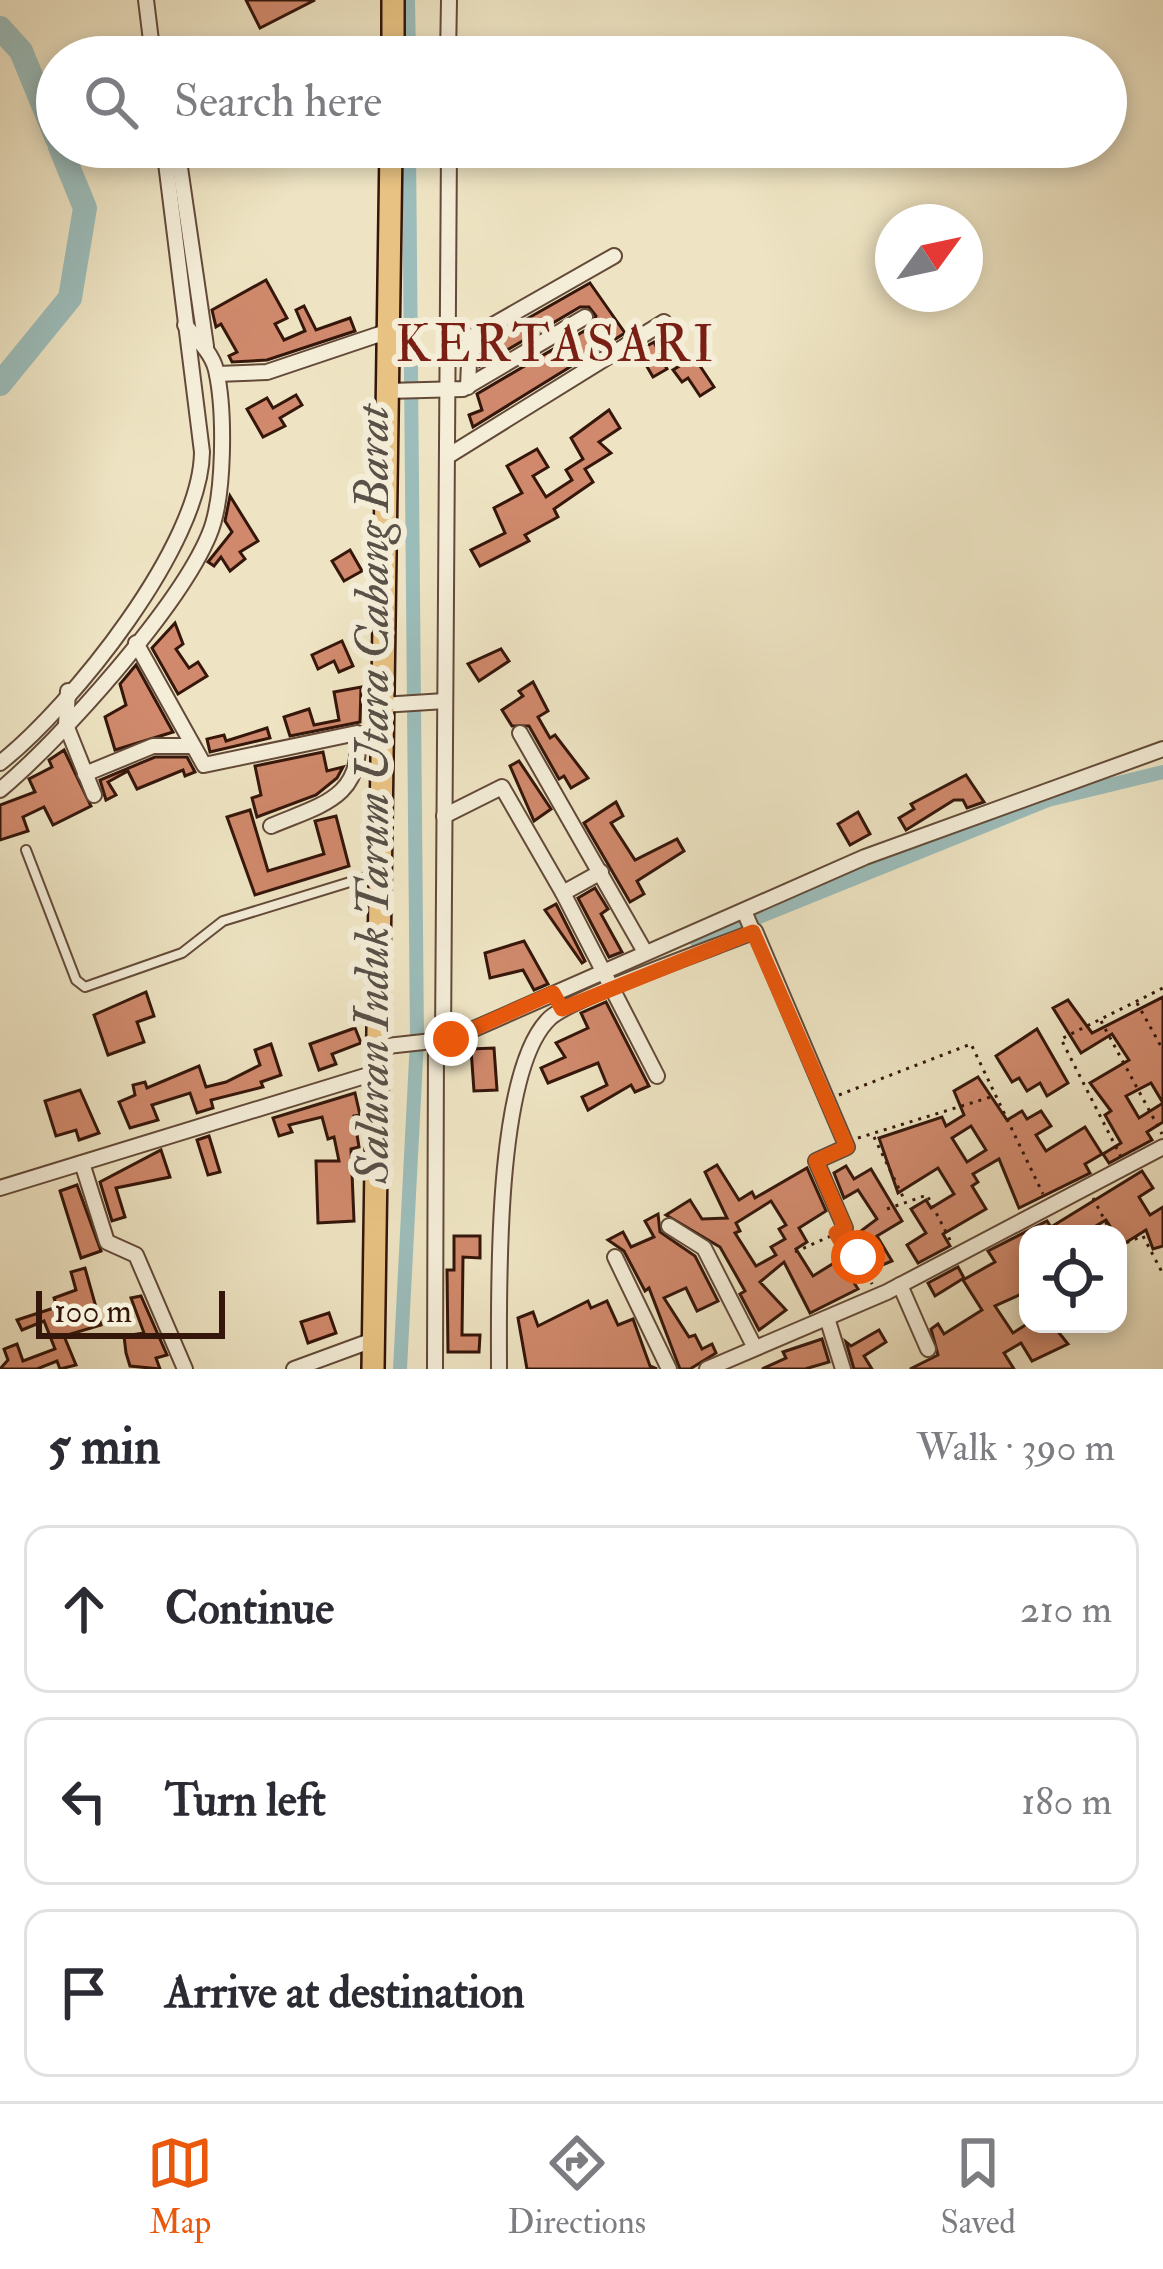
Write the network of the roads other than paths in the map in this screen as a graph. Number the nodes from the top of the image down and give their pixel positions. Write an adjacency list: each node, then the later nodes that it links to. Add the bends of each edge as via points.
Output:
1 (146, 0): 4 (street)
2 (393, 0): 5 (main road)
3 (449, 0): 6 (street)
4 (150, 36)
5 (393, 36)
6 (448, 36)
7 (166, 168): 14 (street)
8 (180, 168): 16 (street)
9 (390, 168): 15 (main road)
10 (449, 168): 18 (street)
11 (614, 256): 18 (street, via 470,338)
12 (585, 317): 18 (street)
13 (664, 322): 20 (street)
14 (185, 326): 16 (street); 22 (street, via 202,452 189,520 153,583)
15 (386, 332): 17 (street, via 267,372); 19 (main road)
16 (206, 351): 17 (street)
17 (217, 374): 21 (street, via 214,521 202,551)
18 (454, 389): 19 (street); 20 (street)
19 (392, 390): 24 (main road)
20 (448, 456): 23 (street)
21 (136, 643): 25 (street); 27 (street)
22 (68, 691): 25 (street); 30 (street)
23 (440, 701): 24 (street); 34 (street)
24 (390, 704): 29 (main road)
25 (66, 725): 31 (street); 32 (street)
26 (520, 733): 37 (street)
27 (191, 746): 29 (street, via 206,765 358,733); 31 (street, via 154,746)
28 (1163, 748): 40 (street, via 964,819)
29 (370, 762): 35 (street, via 342,792); 38 (main road)
30 (0, 763)
31 (85, 774): 33 (street)
32 (0, 790)
33 (94, 795)
34 (444, 816): 39 (street, via 502,787); 45 (street)
35 (271, 826)
36 (26, 850): 38 (lane, via 85,987 182,953 223,921)
37 (601, 872): 39 (street); 42 (street)
38 (370, 875): 46 (main road)
39 (562, 893): 43 (street)
40 (744, 912): 41 (street); 42 (street)
41 (753, 931): 43 (street); 53 (street, via 845,1143 816,1161)
42 (645, 952): 43 (street)
43 (607, 981): 44 (street); 48 (street)
44 (557, 1001): 45 (street); 64 (street, via 537,1036 509,1125 491,1314)
45 (439, 1041): 46 (street); 63 (street)
46 (385, 1046): 47 (main road)
47 (378, 1072): 50 (street); 57 (main road)
48 (657, 1076)
49 (1163, 1147): 55 (street)
50 (82, 1162): 51 (street); 60 (street, via 108,1244 136,1255)
51 (0, 1188)
52 (669, 1226): 58 (street, via 704,1248)
53 (841, 1231)
54 (615, 1257): 65 (street)
55 (900, 1286): 56 (street); 59 (street)
56 (827, 1318): 58 (street); 67 (street)
57 (374, 1340): 61 (street); 62 (main road)
58 (755, 1348): 66 (street)
59 (928, 1348)
60 (185, 1369)
61 (294, 1369)
62 (373, 1369)
63 (435, 1369)
64 (499, 1369)
65 (669, 1369)
66 (707, 1369)
67 (843, 1369)

